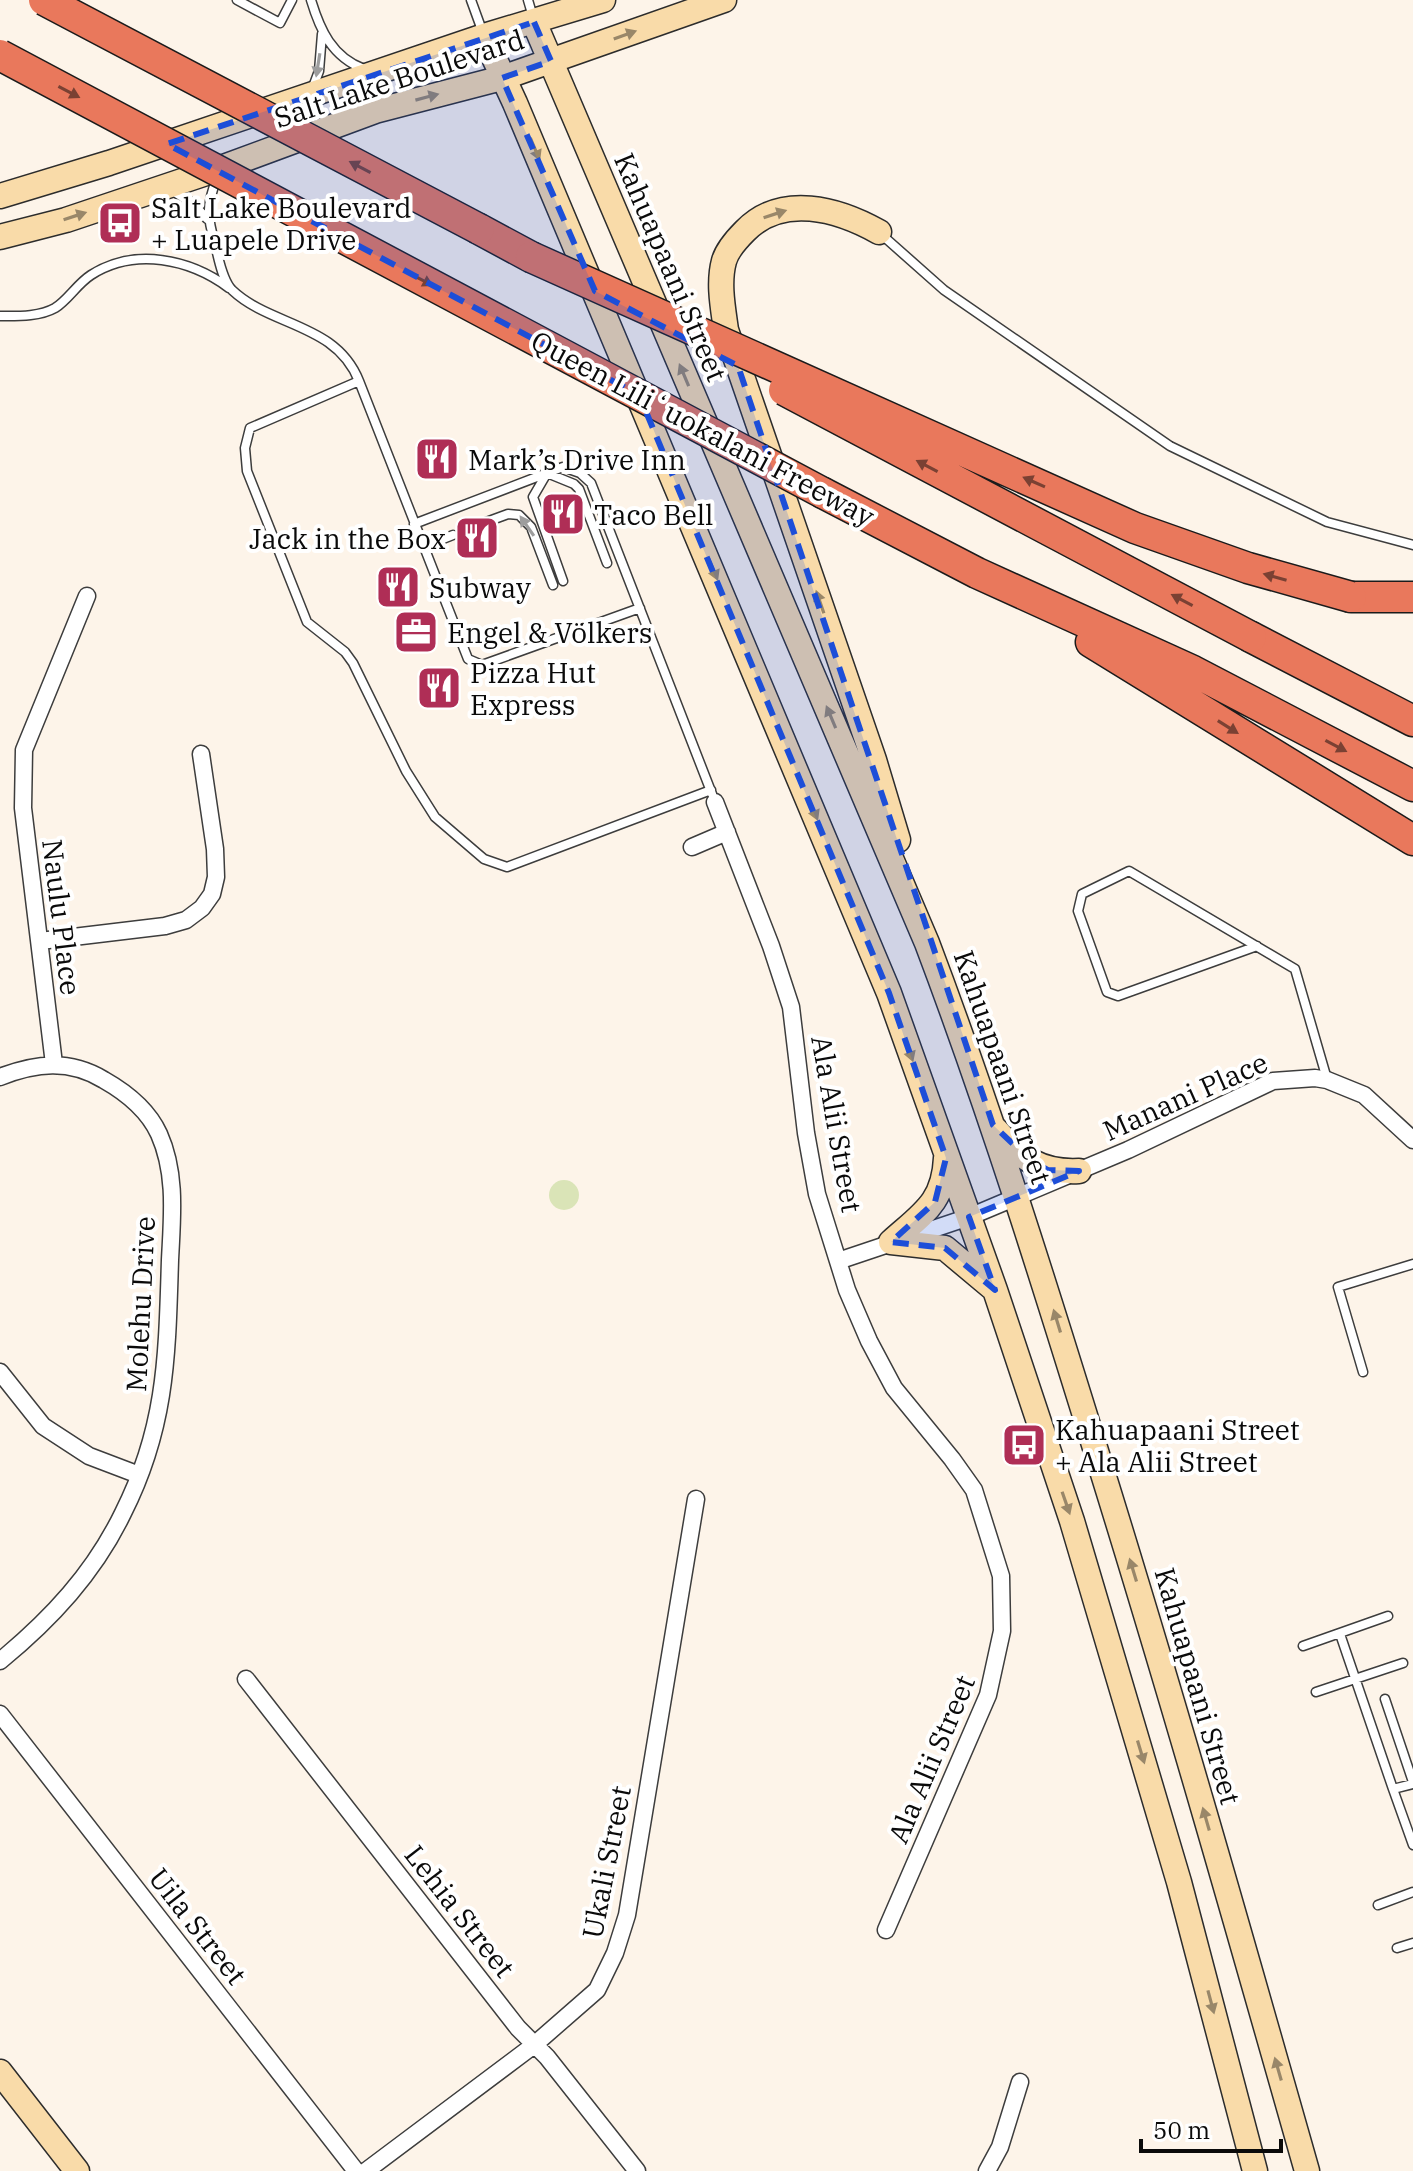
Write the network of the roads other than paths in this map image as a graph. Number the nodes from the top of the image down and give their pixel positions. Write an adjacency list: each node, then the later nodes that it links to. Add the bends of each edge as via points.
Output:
1 (44, 0): 22 (highway, one-way to 1, bridge)
2 (237, 0): 3 (lane, via 280,23)
3 (292, 0)
4 (311, 0): 9 (lane)
5 (471, 0): 10 (lane)
6 (603, 0): 8 (main road, Salt Lake Boulevard)
7 (724, 0): 12 (main road, Salt Lake Boulevard, one-way to 7)
8 (531, 11): 10 (main road, Salt Lake Boulevard); 12 (main road, Kahuapaani Street)
9 (322, 33): 13 (lane, via 338,53); 15 (lane, one-way to 15, via 319,71)
10 (484, 36): 13 (main road, Salt Lake Boulevard); 14 (main road)
11 (0, 55): 35 (highway, Queen Liliʻuokalani Freeway, one-way to 35, bridge)
12 (551, 61): 14 (main road, Salt Lake Boulevard); 49 (main road, Kahuapaani Street, one-way to 12)
13 (377, 73): 15 (main road, Salt Lake Boulevard)
14 (502, 78): 16 (main road, Salt Lake Boulevard, one-way to 14, via 375,111); 56 (main road, one-way to 56, via 877,964)
15 (310, 96): 18 (main road, Salt Lake Boulevard)
16 (221, 168): 17 (main road, Salt Lake Boulevard); 19 (lane)
17 (164, 186): 19 (lane); 21 (main road, Salt Lake Boulevard, one-way to 17)
18 (0, 196)
19 (207, 219): 23 (lane)
20 (879, 232): 32 (lane, via 944,290 1170,446 1327,522); 49 (main road, one-way to 20, via 874,760 726,330 721,290 724,260 735,242 753,222 777,211 832,210)
21 (0, 237)
22 (531, 257): 39 (highway, one-way to 22, bridge, via 1351,597 1135,528); 41 (highway, one-way to 22, bridge)
23 (230, 288): 24 (lane, via 183,263 125,261 90,275 55,308); 25 (lane, via 330,343 346,357)
24 (0, 316)
25 (359, 381): 29 (lane); 44 (lane, via 250,428 247,471 307,622 353,663 435,817 484,859 507,867)
26 (547, 473): 27 (lane); 28 (lane); 34 (lane, via 579,489); 40 (lane, via 563,467 591,483)
27 (525, 480): 28 (lane); 29 (lane)
28 (533, 497): 36 (lane)
29 (414, 524): 33 (lane)
30 (470, 528): 37 (lane, one-way to 30, via 531,527 519,515)
31 (453, 535): 33 (lane)
32 (1413, 545)
33 (423, 547): 40 (lane, via 473,663 482,665)
34 (607, 563)
35 (977, 573): 43 (highway, Queen Liliʻuokalani Freeway, one-way to 43, via 1193,671); 46 (highway, one-way to 46)
36 (563, 581)
37 (553, 585)
38 (87, 596): 48 (street, Naulu Place, via 24,750 23,808)
39 (1413, 597)
40 (640, 608): 44 (lane)
41 (1413, 721)
42 (201, 754): 48 (street, via 216,877 202,908 165,926)
43 (1413, 786)
44 (713, 796): 45 (street, Ala Alii Street)
45 (727, 832): 47 (street); 61 (street, Ala Alii Street, via 791,1007 817,1194)
46 (1413, 840)
47 (692, 847)
48 (40, 941): 51 (street, Naulu Place)
49 (927, 943): 54 (main road, Kahuapaani Street)
50 (1257, 946): 50 (lane, via 1129,871 1082,894 1078,911 1107,992 1118,996); 53 (lane, via 1295,969)
51 (54, 1064): 52 (street, Molehu Drive); 66 (street, Molehu Drive, via 98,1076 132,1098 158,1132 171,1174 167,1366 152,1443)
52 (0, 1077)
53 (1327, 1080): 55 (street, Manani Place, via 1364,1095); 57 (street, Manani Place, via 1273,1081)
54 (993, 1125): 57 (main road, via 1013,1149 1048,1170); 58 (main road, Kahuapaani Street)
55 (1413, 1140)
56 (946, 1158): 59 (main road); 60 (main road, via 935,1202)
57 (1079, 1171): 58 (street, Manani Place)
58 (1016, 1195): 59 (street, Manani Place); 95 (main road, Kahuapaani Street, one-way to 58, via 1156,1645)
59 (969, 1217): 60 (street, Manani Place); 63 (main road)
60 (891, 1242): 61 (street, Manani Place); 63 (main road, via 945,1248)
61 (838, 1261): 83 (street, Ala Alii Street, via 894,1388 974,1490 1003,1597 998,1659 983,1712)
62 (1413, 1264): 65 (lane, via 1338,1287)
63 (995, 1290): 94 (main road, one-way to 94, via 1072,1521 1175,1867)
64 (0, 1372): 66 (street, via 43,1426 89,1456)
65 (1363, 1372)
66 (139, 1475): 71 (street, Molehu Drive, via 124,1512 87,1573 56,1611)
67 (696, 1499): 86 (street, Ukali Street, via 624,1927 597,1990)
68 (1388, 1616): 69 (lane)
69 (1340, 1634): 70 (lane); 74 (lane)
70 (1303, 1646)
71 (0, 1661)
72 (1403, 1663): 74 (lane)
73 (246, 1679): 86 (street, Lehia Street)
74 (1356, 1679): 75 (lane); 79 (lane)
75 (1316, 1692)
76 (1385, 1699): 78 (lane)
77 (0, 1714): 90 (street, Uila Street)
78 (1413, 1783): 79 (lane)
79 (1393, 1789): 80 (lane)
80 (1413, 1845)
81 (1413, 1892): 82 (lane)
82 (1378, 1905)
83 (886, 1930)
84 (1413, 1943): 85 (lane)
85 (1397, 1948)
86 (534, 2045): 91 (street, Ukali Street); 92 (street, Lehia Street)
87 (0, 2072): 89 (main road)
88 (1020, 2082): 93 (street)
89 (77, 2171)
90 (356, 2171)
91 (366, 2171)
92 (637, 2171)
93 (987, 2171)
94 (1255, 2171)
95 (1307, 2171)

